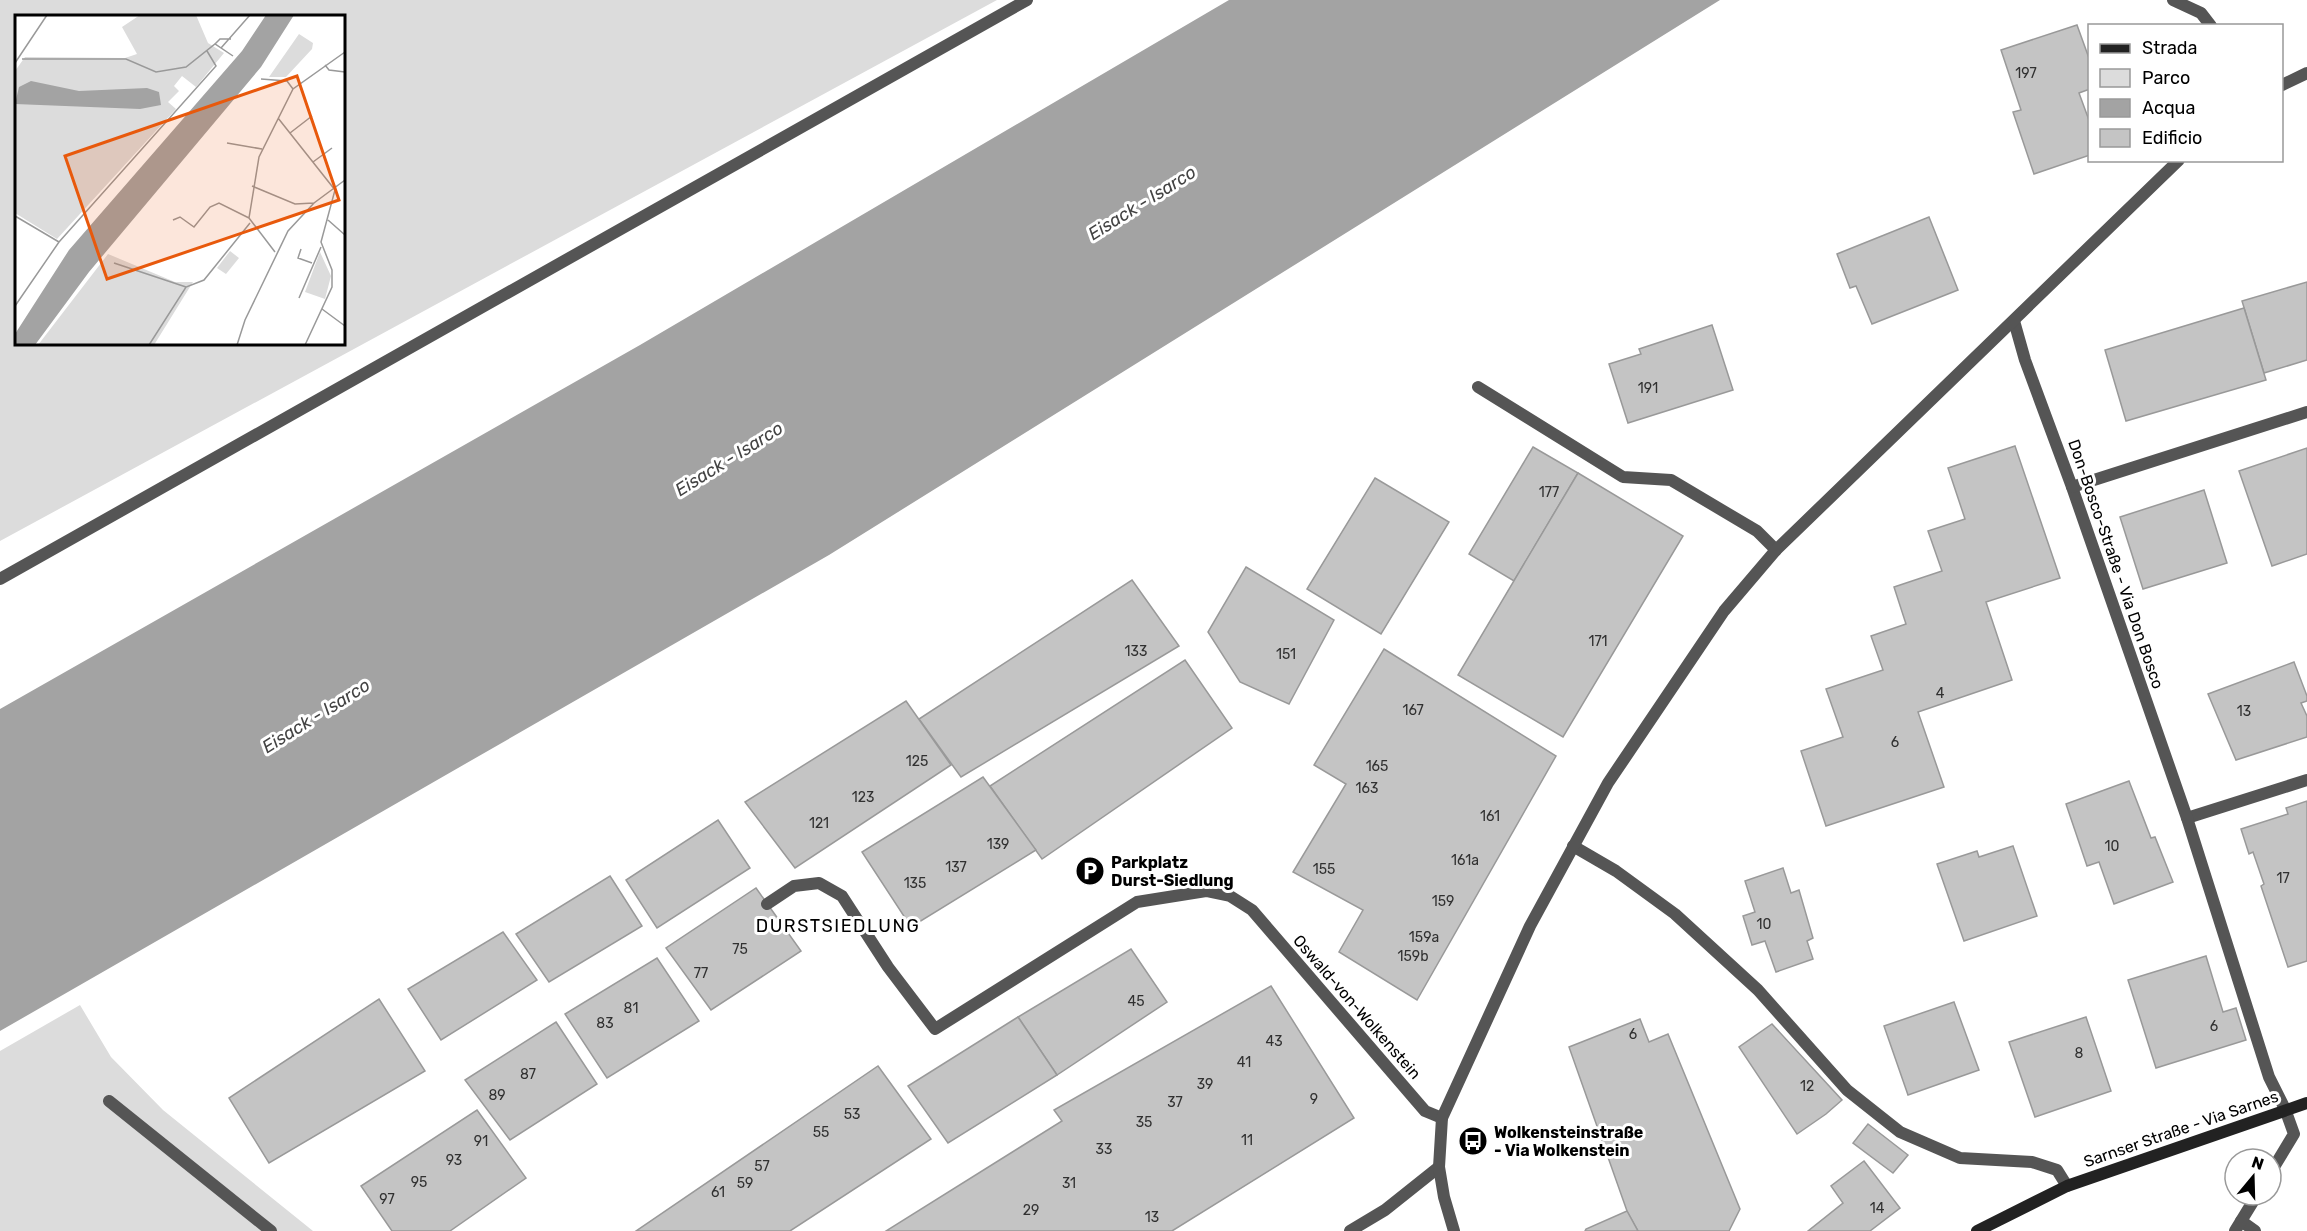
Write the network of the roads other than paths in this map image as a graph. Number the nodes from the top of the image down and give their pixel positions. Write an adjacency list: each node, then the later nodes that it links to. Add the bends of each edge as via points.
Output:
1 (1027, 0): 12 (street)
2 (2173, 0): 3 (street, via 2201,13)
3 (2209, 24)
4 (2307, 73): 5 (street)
5 (2283, 85)
6 (2177, 162): 7 (street)
7 (2014, 321): 10 (street, Don-Bosco-Straße - Via Don Bosco); 11 (street)
8 (1478, 387): 11 (street, via 1623,477 1671,480 1757,531)
9 (2307, 412): 10 (street)
10 (2072, 487): 14 (street, Don-Bosco-Straße - Via Don Bosco)
11 (1776, 550): 15 (street, via 1724,610 1608,783)
12 (0, 579)
13 (2307, 780): 14 (street)
14 (2187, 818): 19 (street, Don-Bosco-Straße - Via Don Bosco, via 2269,1077)
15 (1573, 846): 20 (street, via 1530,926); 23 (street, via 1616,871 1675,914 1758,990 1847,1090 1900,1132 1960,1158 2032,1162 2057,1170)
16 (767, 904): 20 (street, Oswald-von-Wolkenstein, via 794,886 819,883 842,896 935,1029 1137,902 1206,891 1230,896 1252,910 1425,1111)
17 (109, 1101): 26 (street)
18 (2307, 1103): 19 (street, Sarnser Straße - Via Sarnes)
19 (2285, 1109): 21 (street, Don-Bosco-Straße - Via Don Bosco, via 2294,1134); 23 (street, Sarnser Straße - Via Sarnes)
20 (1442, 1118): 22 (street)
21 (2283, 1152)
22 (1439, 1167): 27 (street, via 1385,1210); 28 (street)
23 (2067, 1186): 29 (street, Sarnser Straße - Via Sarnes)
24 (2250, 1207): 25 (street)
25 (2238, 1226): 30 (street)
26 (271, 1231)
27 (1350, 1231)
28 (1454, 1231)
29 (1977, 1231)
30 (2255, 1231)

